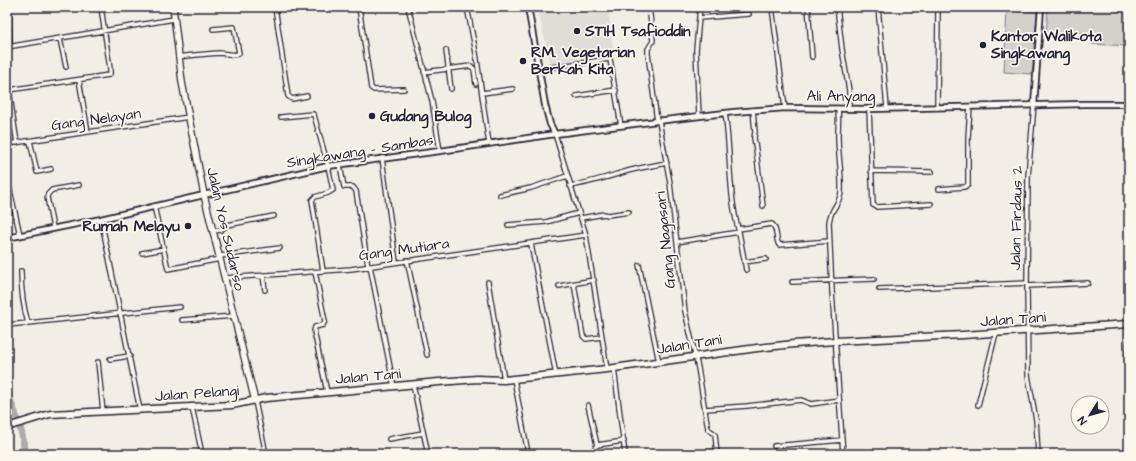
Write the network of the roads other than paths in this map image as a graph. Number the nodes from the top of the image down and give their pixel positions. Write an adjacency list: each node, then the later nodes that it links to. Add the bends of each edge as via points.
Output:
1 (9, 7): 24 (street)
2 (101, 7): 22 (street)
3 (173, 7): 20 (main road, Jalan Yos Sudarso)
4 (294, 7): 17 (street)
5 (359, 7): 36 (street, via 371,88)
6 (408, 7): 31 (street)
7 (467, 7): 40 (street)
8 (528, 7): 29 (street)
9 (649, 7): 58 (street, Gang Nagasari, via 653,41 648,54)
10 (700, 7): 19 (street)
11 (772, 7): 47 (street)
12 (808, 7): 27 (street)
13 (837, 7): 48 (street, via 849,91)
14 (878, 7): 49 (street)
15 (938, 7): 50 (street)
16 (1041, 7): 45 (street)
17 (275, 8): 42 (street, via 288,96 292,99)
18 (749, 14): 19 (street)
19 (699, 18): 55 (street, via 696,57)
20 (174, 19): 22 (street); 26 (main road, Jalan Yos Sudarso)
21 (213, 29): 26 (street, via 234,27 239,53)
22 (105, 31): 23 (street); 33 (street, via 110,74)
23 (60, 38): 24 (street); 28 (street)
24 (9, 47)
25 (446, 50): 30 (street)
26 (178, 57): 56 (main road, Jalan Yos Sudarso)
27 (812, 57)
28 (66, 67)
29 (539, 69): 39 (street, via 610,59); 61 (street, via 550,124)
30 (448, 70): 31 (street); 34 (street, via 473,67); 37 (street)
31 (424, 72): 66 (street, via 432,101)
32 (7, 77): 38 (street)
33 (79, 80): 38 (street); 60 (street)
34 (476, 84)
35 (513, 88): 40 (street)
36 (404, 89)
37 (451, 89)
38 (9, 90): 41 (street)
39 (616, 90): 43 (street); 59 (street)
40 (482, 93): 65 (street)
41 (9, 95): 63 (street)
42 (307, 96)
43 (576, 96)
44 (1129, 104): 45 (street, Ali Anyang)
45 (1034, 105): 46 (street, Ali Anyang); 123 (street, Jalan Firdaus 2, via 1028,177)
46 (970, 107): 50 (street, Ali Anyang); 79 (street, via 968,185)
47 (785, 108): 51 (street, Ali Anyang); 53 (street, Ali Anyang)
48 (849, 108): 51 (street, Ali Anyang); 52 (street, Ali Anyang)
49 (886, 108): 50 (street, Ali Anyang); 52 (street, Ali Anyang)
50 (937, 108)
51 (838, 109): 97 (street, via 841,192 830,215)
52 (869, 109): 72 (street)
53 (753, 110): 54 (street, Ali Anyang); 84 (street)
54 (725, 113): 55 (street, Ali Anyang); 93 (street)
55 (699, 116): 58 (street, Ali Anyang)
56 (188, 117): 60 (street, Gang Nelayan); 80 (main road, Jalan Yos Sudarso)
57 (281, 117): 70 (street, via 314,115)
58 (658, 121): 59 (street, Ali Anyang); 68 (street, Gang Nagasari)
59 (622, 126): 61 (street, Ali Anyang)
60 (88, 132): 62 (street, Gang Nelayan)
61 (555, 134): 65 (street, Singkawang - Sambas); 74 (street)
62 (30, 141): 63 (street, Gang Nelayan); 71 (street, via 37,172)
63 (17, 143): 64 (street, Gang Nelayan)
64 (7, 144)
65 (489, 144): 66 (street, Singkawang - Sambas)
66 (440, 151): 67 (street, Singkawang - Sambas)
67 (382, 158): 69 (street, Singkawang - Sambas); 106 (street)
68 (667, 164): 78 (street); 98 (street, Gang Nagasari)
69 (340, 165): 70 (street, Singkawang - Sambas); 109 (street, via 344,187 354,188 356,191)
70 (328, 166): 80 (street, Singkawang - Sambas); 112 (street, via 333,190 312,200)
71 (51, 169)
72 (871, 171): 73 (street); 82 (street, via 872,203 875,206)
73 (932, 172)
74 (568, 176): 78 (street); 81 (street)
75 (7, 177): 76 (street)
76 (8, 182): 94 (street)
77 (79, 185): 91 (street, via 52,190 48,194)
78 (570, 186): 86 (street)
79 (939, 189)
80 (204, 195): 83 (street, Singkawang - Sambas); 92 (main road, Jalan Yos Sudarso)
81 (500, 196)
82 (931, 204)
83 (154, 206): 89 (street, Singkawang - Sambas); 101 (street)
84 (763, 206)
85 (629, 212): 88 (street)
86 (580, 213): 88 (street); 90 (street, via 546,222)
87 (274, 216): 92 (street, via 227,225 221,230)
88 (581, 218): 95 (street)
89 (101, 219): 91 (street, Singkawang - Sambas); 128 (street)
90 (508, 225)
91 (53, 228): 94 (street, Singkawang - Sambas)
92 (213, 231): 103 (main road, Jalan Yos Sudarso)
93 (738, 231): 97 (street, via 772,224 779,245); 98 (street); 107 (street)
94 (20, 235): 96 (street, Singkawang - Sambas)
95 (586, 235): 99 (street, Gang Mutiara); 117 (street)
96 (7, 238)
97 (830, 241): 118 (street)
98 (677, 242): 141 (street, Gang Nagasari, via 685,310)
99 (531, 244): 105 (street, Gang Mutiara); 147 (street)
100 (280, 248): 103 (street)
101 (164, 249): 102 (street); 103 (street, via 168,269)
102 (142, 254)
103 (220, 257): 115 (main road, Jalan Yos Sudarso)
104 (766, 259): 107 (street)
105 (407, 260): 106 (street, Gang Mutiara); 140 (street)
106 (396, 262): 109 (street, Gang Mutiara)
107 (744, 262): 111 (street)
108 (639, 265): 144 (street)
109 (369, 266): 112 (street, Gang Mutiara); 151 (street)
110 (21, 270): 131 (street, via 21,286)
111 (746, 270)
112 (323, 271): 113 (street, Gang Mutiara)
113 (315, 272): 114 (street, Gang Mutiara); 153 (street, via 326,321 323,325 315,327 314,331)
114 (263, 275): 115 (street, Gang Mutiara); 126 (street)
115 (225, 278): 129 (main road, Jalan Yos Sudarso)
116 (874, 279): 118 (street)
117 (594, 280): 122 (street); 136 (street)
118 (832, 280): 120 (street); 138 (street)
119 (488, 282): 149 (street)
120 (792, 282)
121 (1088, 282): 123 (street)
122 (574, 284): 124 (street); 136 (street, via 583,336 586,339)
123 (1027, 284): 125 (street); 134 (street, Jalan Firdaus 2)
124 (559, 286)
125 (879, 289)
126 (266, 290)
127 (180, 307): 128 (street)
128 (121, 314): 131 (street); 139 (street)
129 (234, 316): 130 (street); 155 (main road, Jalan Yos Sudarso)
130 (182, 320)
131 (28, 323): 133 (street)
132 (1129, 324): 134 (highway, Jalan Tani)
133 (7, 325)
134 (1029, 331): 135 (highway, Jalan Tani); 178 (street, Jalan Firdaus 2, via 1028,375 1036,415)
135 (996, 333): 138 (highway, Jalan Tani); 157 (street)
136 (602, 337): 146 (street)
137 (1129, 340): 152 (street)
138 (835, 341): 141 (highway, Jalan Tani); 154 (street)
139 (130, 356): 142 (street); 160 (street)
140 (426, 356)
141 (695, 356): 144 (highway, Jalan Tani); 159 (street, Gang Nagasari)
142 (110, 359)
143 (98, 362): 161 (street)
144 (659, 362): 145 (highway, Jalan Tani)
145 (614, 368): 146 (highway, Jalan Tani); 166 (street)
146 (606, 369): 147 (highway, Jalan Tani)
147 (556, 375): 148 (highway, Jalan Tani)
148 (514, 379): 149 (highway, Jalan Tani); 169 (street)
149 (504, 380): 150 (highway, Jalan Tani)
150 (413, 384): 151 (highway, Jalan Tani); 163 (street)
151 (394, 387): 153 (highway, Jalan Tani)
152 (1129, 391)
153 (327, 392): 155 (highway, Jalan Tani)
154 (839, 400): 159 (street, via 811,404 801,400); 165 (street)
155 (255, 401): 158 (highway, Jalan Pelangi); 172 (street, Jalan Yos Sudarso)
156 (588, 405): 167 (street)
157 (978, 405)
158 (192, 407): 160 (highway, Jalan Pelangi); 171 (street)
159 (705, 409): 170 (street, Gang Nagasari, via 708,429 715,434)
160 (140, 410): 161 (highway)
161 (103, 412): 162 (highway, via 55,414)
162 (8, 426)
163 (423, 433): 164 (street); 173 (street)
164 (389, 439)
165 (842, 440): 168 (street); 177 (street)
166 (624, 441): 167 (street); 175 (street)
167 (597, 445): 174 (street, via 594,448)
168 (774, 446)
169 (527, 448)
170 (717, 452): 176 (street)
171 (202, 454)
172 (266, 454)
173 (428, 454)
174 (595, 454)
175 (626, 454)
176 (693, 454)
177 (843, 454)
178 (1038, 454)

